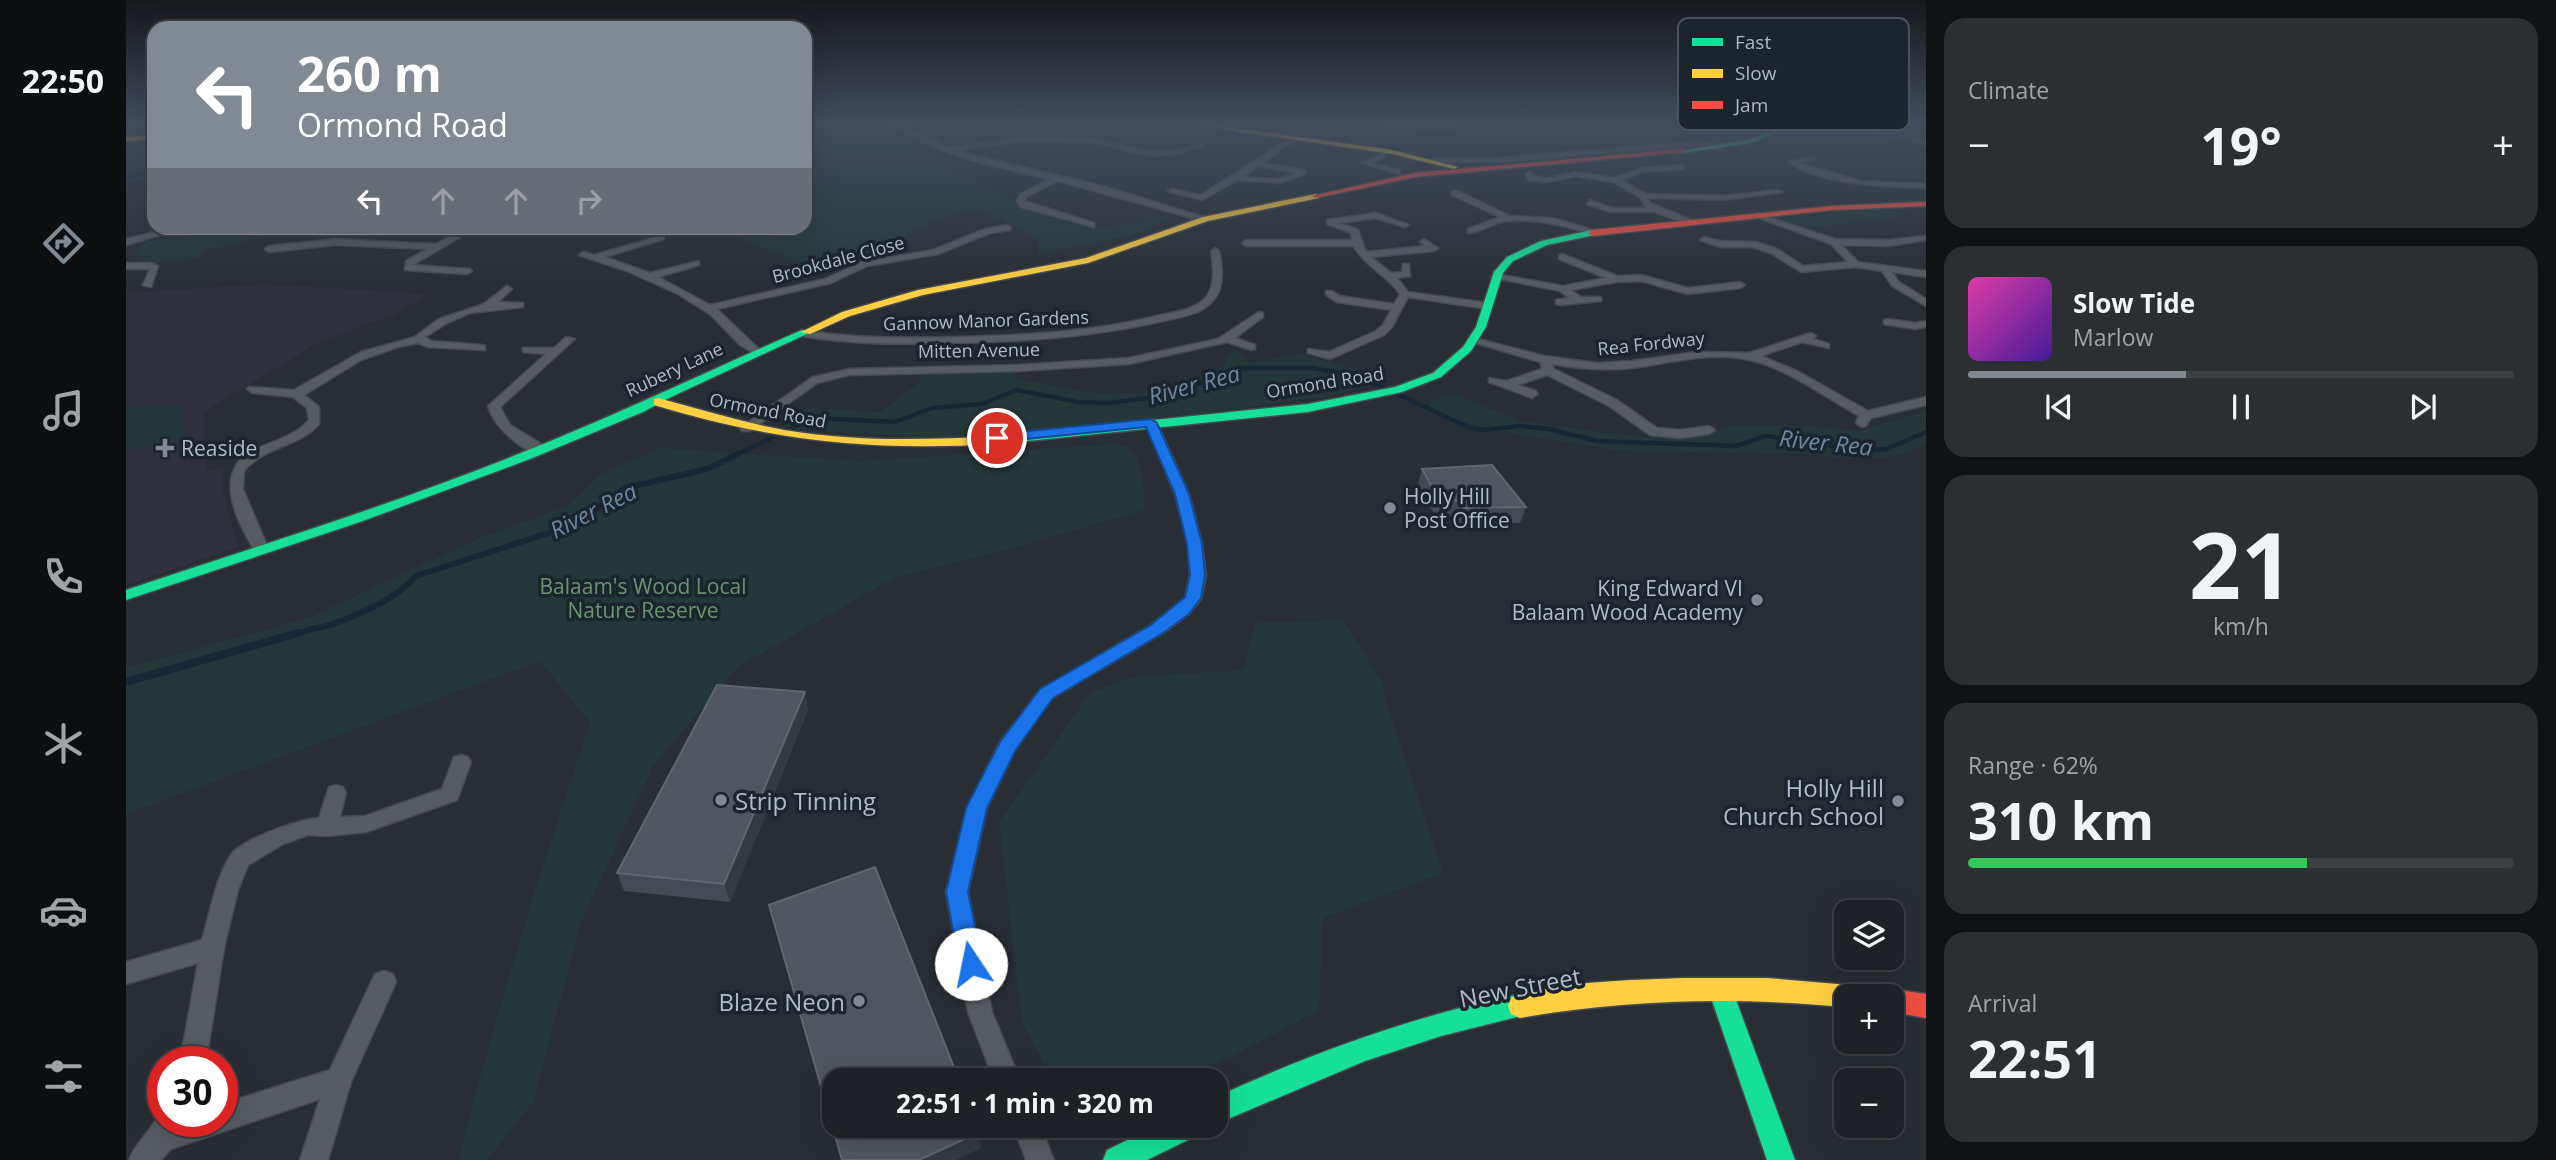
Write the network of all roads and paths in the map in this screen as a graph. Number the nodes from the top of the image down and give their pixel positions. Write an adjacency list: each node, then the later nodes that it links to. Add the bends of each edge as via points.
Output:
1 (1048, 177): 10 (street)
2 (1292, 177): 9 (street, via 1269,182)
3 (1411, 177): 25 (main road, Rubery Lane)
4 (1531, 177): 5 (street)
5 (1557, 177)
6 (1596, 177): 12 (street)
7 (1623, 177): 12 (street)
8 (1836, 177): 13 (street)
9 (1235, 178): 16 (street, via 1202,198)
10 (1056, 179): 25 (street); 27 (street, via 1021,201 1075,221)
11 (1866, 179): 13 (street)
12 (1615, 180): 20 (street)
13 (1892, 185): 14 (street)
14 (1926, 186)
15 (1473, 190): 18 (street)
16 (1172, 191)
17 (1777, 192): 20 (street, via 1723,198)
18 (1455, 193): 19 (street); 26 (street)
19 (1442, 196)
20 (1644, 196): 23 (street)
21 (1590, 202): 23 (street, via 1610,210)
22 (1925, 204): 24 (main road)
23 (1655, 210): 28 (street)
24 (1759, 215): 28 (main road); 40 (street)
25 (1206, 219): 82 (main road, Rubery Lane, via 1088,260 910,295)
26 (1510, 219): 31 (street); 32 (street, via 1559,220)
27 (1090, 221)
28 (1691, 223): 32 (main road)
29 (1405, 225): 42 (street, via 1376,215 1330,222 1355,232)
30 (1007, 228): 45 (street, Brookdale Close, via 985,229)
31 (1471, 231)
32 (1600, 233): 62 (main road, via 1527,250 1504,264)
33 (152, 235): 38 (street)
34 (458, 235): 43 (street)
35 (661, 237): 49 (street, via 642,238)
36 (1922, 238): 40 (street)
37 (1704, 240): 54 (street, via 1753,244 1812,270)
38 (129, 241): 46 (street, via 133,245)
39 (1424, 242): 47 (street, via 1434,248)
40 (1834, 242): 54 (street)
41 (1246, 243): 42 (street)
42 (1355, 243): 47 (street)
43 (437, 247): 44 (street, via 335,242); 57 (street, via 408,268)
44 (269, 249)
45 (935, 252): 50 (street, Brookdale Close); 78 (street, Brookdale Close, via 865,264 828,281)
46 (126, 253)
47 (1362, 255): 60 (street)
48 (583, 256): 49 (street)
49 (596, 257): 61 (street)
50 (954, 257)
51 (1562, 257): 63 (street)
52 (1214, 258): 82 (street, Gannow Manor Gardens, via 1214,293 1198,308 1101,333 867,341)
53 (696, 264): 61 (street)
54 (1855, 264): 58 (street)
55 (126, 266): 64 (street, via 155,268)
56 (1406, 266): 60 (street, via 1407,274)
57 (465, 268)
58 (1886, 270): 59 (street); 73 (street, via 1895,284)
59 (1926, 274)
60 (1390, 276): 69 (street)
61 (648, 277): 78 (street)
62 (1496, 277): 67 (street); 76 (main road, Ormond Road)
63 (1616, 279): 65 (street, via 1655,280 1696,291); 67 (street)
64 (148, 285)
65 (1740, 285)
66 (507, 289): 74 (street)
67 (1563, 289): 71 (street)
68 (1329, 293): 77 (street, via 1337,299)
69 (1405, 294): 76 (street); 77 (street)
70 (1598, 299): 71 (street)
71 (1579, 301): 72 (street)
72 (1560, 302)
73 (1926, 303)
74 (488, 306): 75 (street); 85 (street, via 435,324)
75 (519, 306)
76 (1488, 306): 87 (main road, Ormond Road)
77 (1398, 308): 94 (street, via 1380,333 1330,356)
78 (710, 309): 95 (street)
79 (1259, 315): 84 (street, Mitten Avenue)
80 (1888, 322): 81 (street)
81 (1926, 324)
82 (802, 333): 95 (main road, Rubery Lane)
83 (475, 335): 89 (street)
84 (1226, 338): 90 (street); 106 (street, Mitten Avenue, via 1129,361 822,376)
85 (420, 339): 89 (street); 101 (street, via 360,356)
86 (570, 339): 93 (street)
87 (1474, 341): 97 (street, Rea Fordway); 105 (main road, Ormond Road, via 1438,374 1392,391 1293,409)
88 (1825, 346): 96 (street, Rea Fordway, via 1807,338)
89 (462, 347): 91 (street)
90 (1251, 347)
91 (481, 348)
92 (527, 350): 93 (street)
93 (555, 351): 108 (street, via 493,411 520,439)
94 (1312, 351)
95 (756, 352): 104 (main road, Rubery Lane)
96 (1750, 356): 97 (street, Rea Fordway, via 1723,353 1594,366); 103 (street, Rea Fordway, via 1807,381 1864,419)
97 (1547, 365): 99 (street); 107 (street, via 1654,432)
98 (1493, 380): 99 (street)
99 (1508, 385): 102 (street)
100 (253, 389): 101 (street)
101 (296, 394): 109 (street, via 313,407 315,421 309,432 252,455 238,468 234,484)
102 (1532, 394)
103 (1926, 401)
104 (658, 402): 106 (main road, Ormond Road); 108 (main road, Rubery Lane)
105 (1151, 423): 106 (main road, Ormond Road, via 883,445 820,441); 122 (street, via 1182,494 1195,544 1198,575 1193,598 1157,629 1046,694 1007,747 977,808 957,892 980,1012)
106 (746, 428)
107 (1709, 430)
108 (541, 450): 109 (main road, Rubery Lane)
109 (260, 548): 110 (main road, Rubery Lane)
110 (126, 595)
111 (461, 762): 113 (street, via 450,794 366,824)
112 (336, 793): 113 (street)
113 (327, 828): 114 (street, via 307,827 239,859)
114 (212, 948): 115 (street); 121 (street)
115 (126, 973)
116 (384, 982): 123 (street)
117 (1720, 989): 118 (main road, New Street); 124 (main road, New Street, via 1630,992 1541,1002 1414,1032 1261,1088); 133 (main road)
118 (1834, 995)
119 (1904, 1003): 120 (main road)
120 (1926, 1006)
121 (196, 1046)
122 (1002, 1068)
123 (339, 1080): 125 (street); 130 (street)
124 (1228, 1105)
125 (238, 1113)
126 (161, 1137): 129 (street)
127 (1031, 1138): 131 (street)
128 (1162, 1138): 132 (main road)
129 (143, 1160)
130 (314, 1160)
131 (1040, 1160)
132 (1117, 1160)
133 (1781, 1160)

